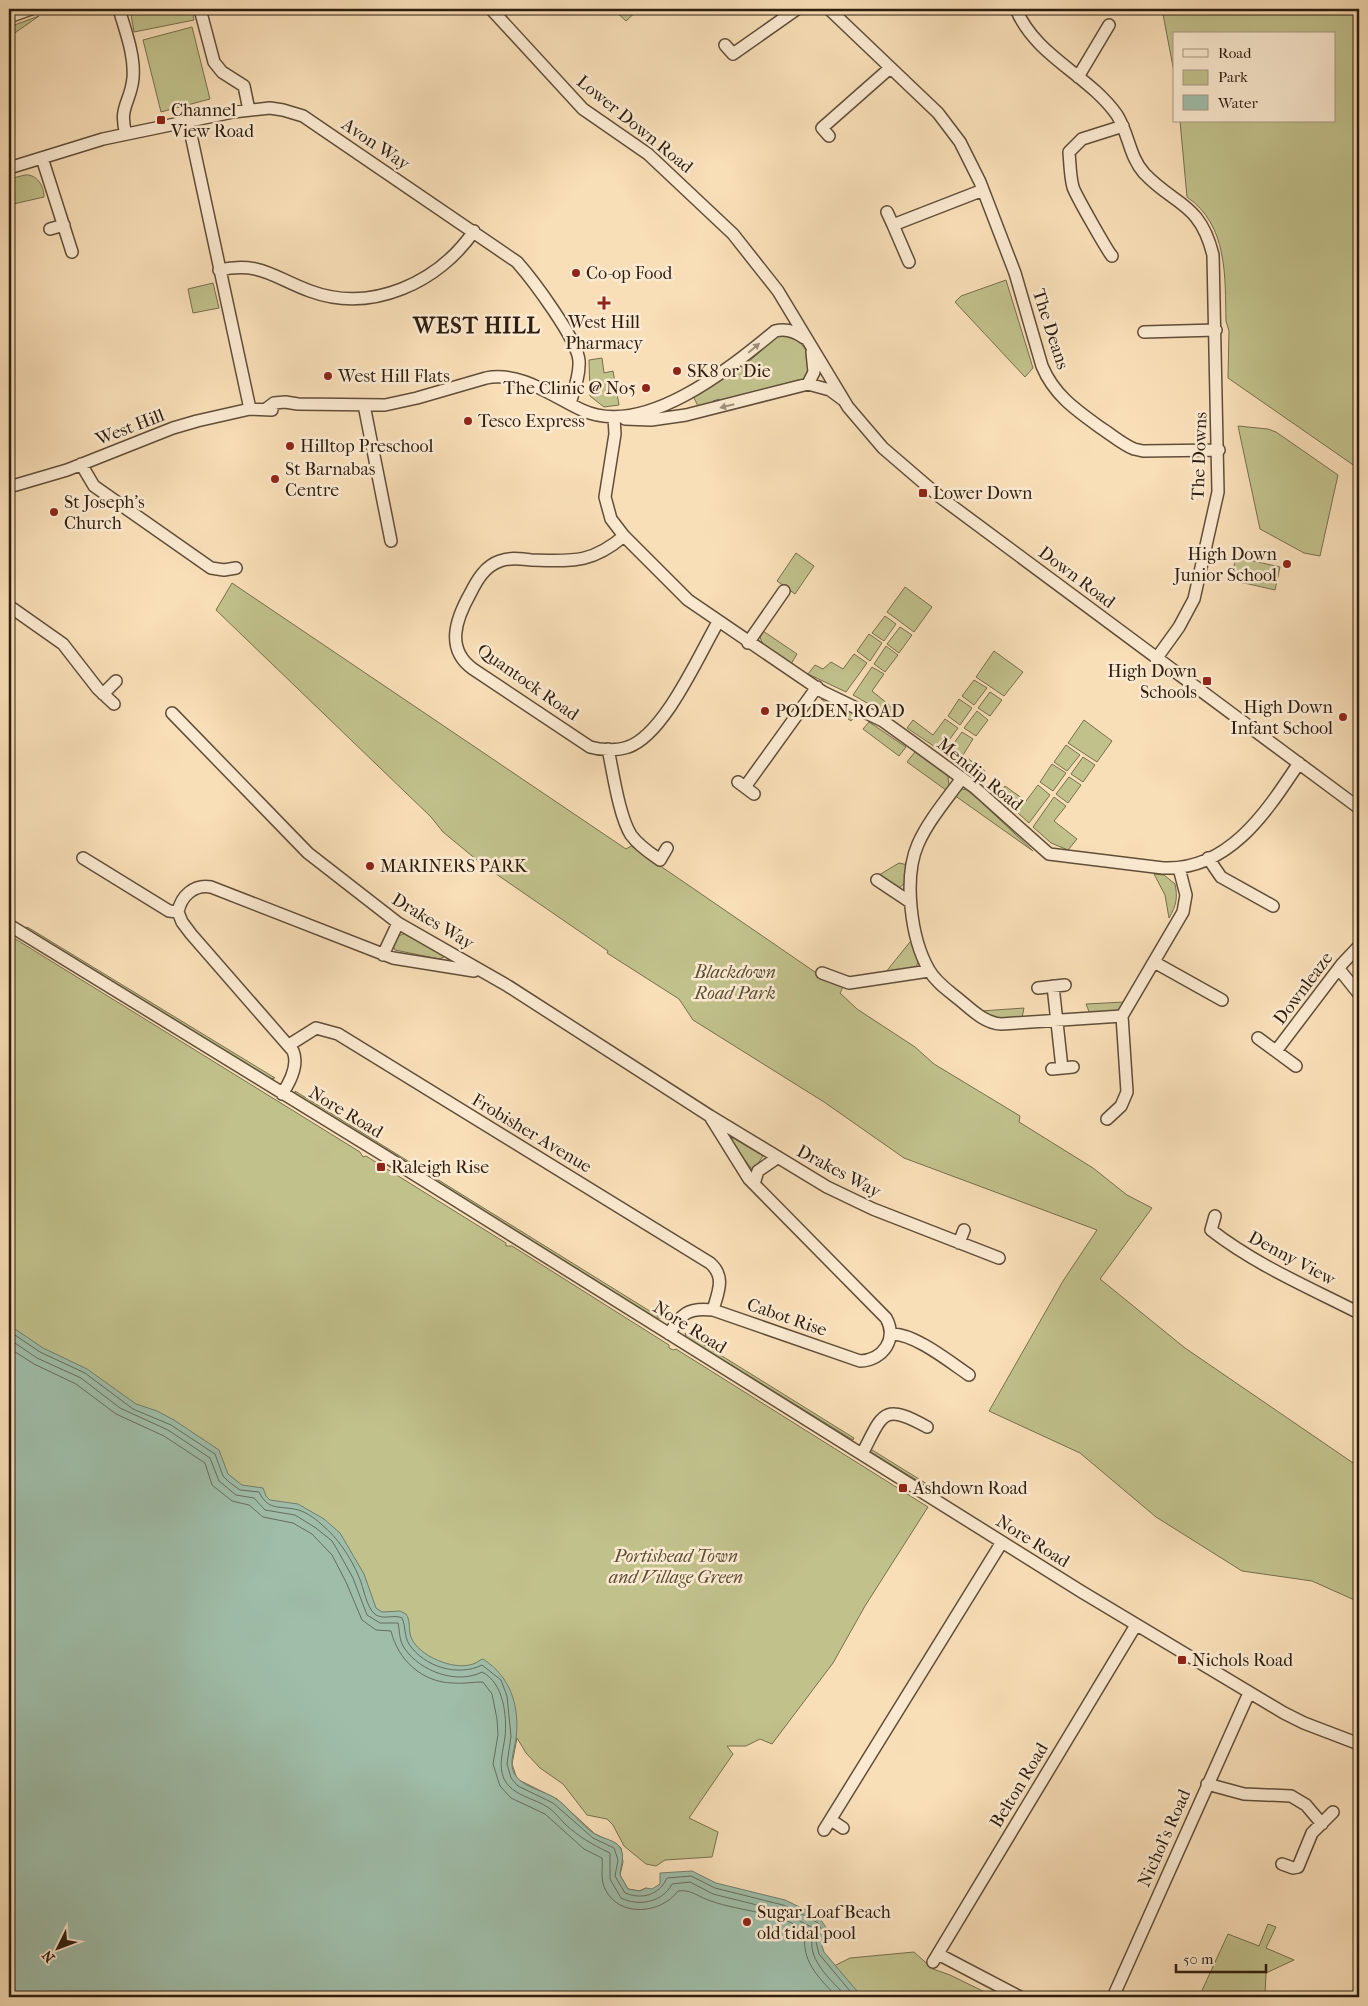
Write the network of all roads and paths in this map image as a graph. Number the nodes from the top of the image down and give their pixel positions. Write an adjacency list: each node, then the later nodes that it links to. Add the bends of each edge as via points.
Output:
1 (31, 9): 8 (street)
2 (119, 9): 17 (street, via 134,68 122,116)
3 (200, 9): 13 (street, via 212,58 222,72 244,86)
4 (491, 9): 30 (street, Lower Down Road, via 583,109 648,154 716,216)
5 (796, 9): 10 (street)
6 (829, 9): 11 (street, The Deans)
7 (1016, 9): 12 (street, The Downs, via 1036,42)
8 (9, 17)
9 (1115, 38): 12 (street, via 1106,29)
10 (733, 53)
11 (890, 68): 16 (street); 20 (street, The Deans, via 949,126)
12 (1078, 77): 15 (street, The Downs, via 1104,100)
13 (249, 110): 14 (street, Avon Way); 25 (street, Avon Way, via 283,110 303,116)
14 (188, 121): 17 (street, Avon Way); 29 (street)
15 (1123, 126): 27 (street, via 1087,137 1072,145 1069,152 1073,187 1096,228); 31 (street, The Downs, via 1138,165 1152,181 1186,206 1206,233 1214,259)
16 (822, 128)
17 (126, 134): 18 (street, Avon Way)
18 (42, 158): 19 (street, Avon Way); 23 (street)
19 (9, 168)
20 (983, 190): 22 (street); 43 (street, The Deans, via 1015,274 1042,366 1060,396 1134,449 1143,452)
21 (887, 212): 22 (street)
22 (893, 225): 28 (street)
23 (64, 226): 24 (street); 26 (street)
24 (50, 229)
25 (474, 231): 29 (street, via 454,257 428,277 405,288 375,296 344,298 323,295 252,267); 38 (street, Avon Way, via 524,269 570,338 578,353 579,366)
26 (72, 252)
27 (1105, 254)
28 (909, 262)
29 (219, 270): 40 (street)
30 (778, 291): 32 (street, via 784,308); 34 (street, Lower Down Road)
31 (1216, 330): 33 (street); 43 (street, The Downs)
32 (775, 331): 34 (street, via 793,331); 36 (street, West Hill, one-way to 32, via 720,375)
33 (1144, 332)
34 (809, 344): 35 (street, via 815,367); 37 (street, Down Road)
35 (808, 384): 37 (street, via 830,390); 41 (street, West Hill, one-way to 41)
36 (681, 397): 41 (street); 42 (street, West Hill, via 636,414)
37 (844, 400): 53 (street, Down Road, via 883,448 928,488)
38 (570, 403): 39 (street, West Hill, via 527,383 501,376 397,403); 42 (street, West Hill, via 590,413)
39 (364, 406): 40 (street, West Hill, via 285,402 274,403 266,409); 47 (street)
40 (250, 409): 44 (street, West Hill, via 173,428)
41 (686, 415): 42 (street, West Hill, via 647,420)
42 (616, 417): 46 (street, Mendip Road, via 605,501 610,519)
43 (1219, 450): 53 (street, The Downs, via 1216,504 1194,599)
44 (81, 464): 45 (street, West Hill); 48 (street, via 94,486 211,568)
45 (9, 487)
46 (624, 536): 51 (street, Mendip Road, via 683,596); 59 (street, Quantock Road, via 595,556 562,560 509,559 496,563 478,578 458,615 455,631 460,655 470,667 590,747)
47 (391, 541)
48 (236, 568)
49 (784, 591): 52 (street)
50 (9, 606): 56 (street, via 63,644)
51 (718, 622): 52 (street, Mendip Road); 59 (street, Quantock Road, via 659,722 629,747)
52 (748, 642): 55 (street, Mendip Road)
53 (1156, 659): 60 (street, Down Road)
54 (116, 682): 56 (street)
55 (817, 687): 61 (street, Mendip Road, via 882,721); 62 (street)
56 (103, 694): 57 (street)
57 (114, 704)
58 (172, 713): 72 (street, Drakes Way, via 301,847)
59 (608, 749): 64 (street, via 631,834 660,860)
60 (1299, 764): 63 (street, Down Road); 66 (street, Mendip Road, via 1259,821 1230,846)
61 (962, 778): 67 (street, Mendip Road, via 1049,854); 69 (street, via 917,846 911,873)
62 (745, 788)
63 (1359, 808)
64 (667, 848)
65 (83, 858): 71 (street, via 169,911)
66 (1208, 858): 67 (street, Mendip Road); 70 (street, via 1221,877)
67 (1179, 868): 76 (street, via 1185,887 1185,906)
68 (877, 880): 69 (street)
69 (910, 902): 78 (street, via 921,952)
70 (1274, 906)
71 (178, 912): 75 (street, via 189,892 200,886 211,887); 87 (street, via 191,934)
72 (398, 923): 75 (street); 80 (street, Drakes Way)
73 (9, 925): 91 (street, Nore Road)
74 (1359, 946): 77 (street, Downleaze)
75 (383, 954): 80 (street)
76 (1154, 962): 83 (street); 84 (street)
77 (1338, 969): 82 (street); 88 (street, Downleaze)
78 (929, 971): 79 (street, via 849,983); 85 (street, via 953,994 991,1022)
79 (822, 973)
80 (488, 975): 92 (street, Drakes Way)
81 (1038, 988): 85 (street, via 1059,986)
82 (1359, 994)
83 (1222, 1000)
84 (1122, 1016): 85 (street); 93 (street, via 1127,1092 1121,1106)
85 (1057, 1020): 90 (street)
86 (1258, 1038): 88 (street, Downleaze)
87 (289, 1045): 91 (street, via 294,1054 294,1064); 100 (street, Frobisher Avenue, via 315,1029 338,1034 710,1263 717,1270 720,1281)
88 (1276, 1052): 89 (street, Downleaze)
89 (1296, 1066)
90 (1062, 1068)
91 (282, 1094): 102 (street, Nore Road)
92 (710, 1116): 94 (street, Drakes Way); 95 (street, Drakes Way, via 744,1174)
93 (1107, 1119)
94 (777, 1158): 95 (street, via 758,1171); 98 (street, Drakes Way, via 859,1203)
95 (754, 1184): 103 (street, via 886,1318)
96 (1215, 1216): 101 (street, Denny View, via 1209,1231 1263,1266)
97 (964, 1230): 98 (street)
98 (959, 1243): 99 (street, Drakes Way)
99 (998, 1258)
100 (713, 1310): 102 (street, Cabot Rise, via 697,1308 688,1311); 103 (street, Cabot Rise, via 860,1361 880,1354 887,1347)
101 (1359, 1313)
102 (669, 1334): 106 (street, Nore Road)
103 (890, 1334): 104 (street, via 899,1334 958,1362)
104 (969, 1375)
105 (927, 1426): 106 (street, via 902,1414 886,1415)
106 (862, 1454): 107 (street, Nore Road)
107 (1002, 1542): 108 (street, Nore Road); 113 (street)
108 (1136, 1625): 109 (street, Nore Road); 118 (street, Belton Road, via 935,1958)
109 (1249, 1693): 110 (street, Nore Road, via 1304,1723); 111 (street, Nichol's Road)
110 (1359, 1744)
111 (1207, 1784): 114 (street, via 1244,1794 1290,1796 1306,1806); 119 (street, Nichol's Road)
112 (1334, 1812): 114 (street)
113 (831, 1820): 115 (street); 116 (street)
114 (1322, 1824): 117 (street, via 1312,1833 1298,1867)
115 (843, 1828)
116 (824, 1830)
117 (1282, 1864)
118 (1020, 1997)
119 (1113, 1997)

